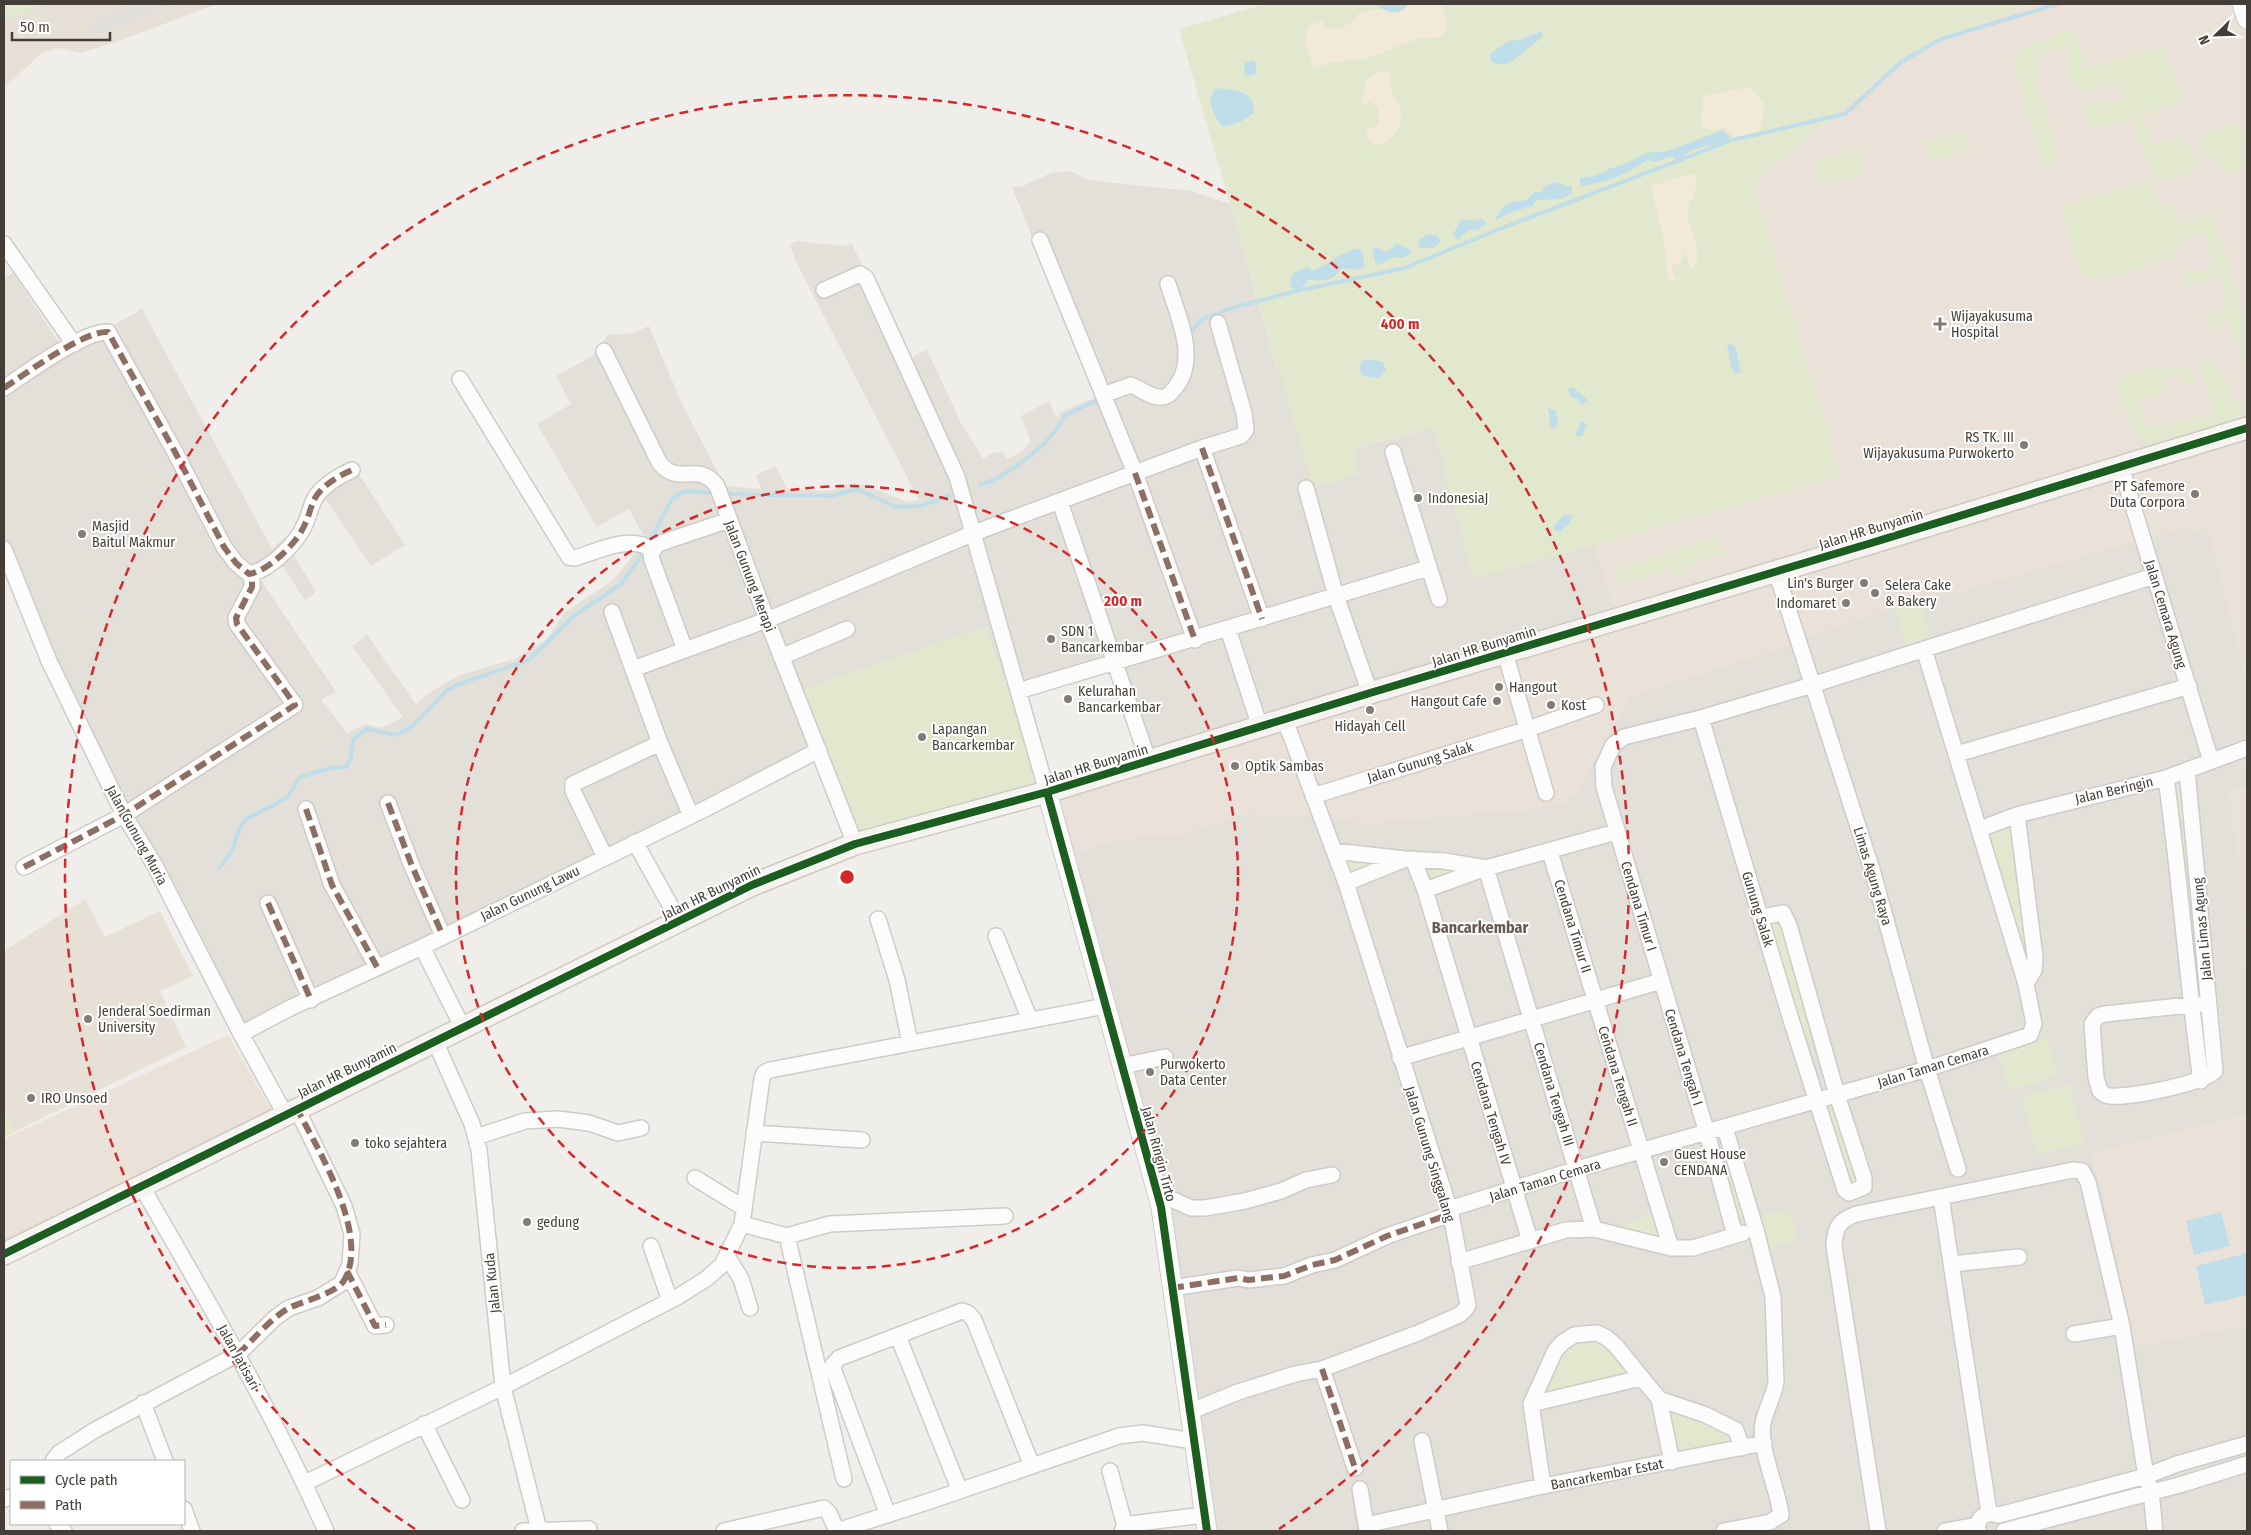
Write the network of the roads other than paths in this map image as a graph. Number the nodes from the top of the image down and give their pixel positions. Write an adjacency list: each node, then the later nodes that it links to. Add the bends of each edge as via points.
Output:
1 (2242, 4): 2 (street)
2 (2247, 19)
3 (1040, 240): 12 (street)
4 (4, 244): 8 (street)
5 (1168, 284): 12 (street, via 1185,342 1184,373 1178,384 1170,394 1162,397 1130,386)
6 (824, 290): 22 (street, via 860,274 866,278 957,477)
7 (1218, 323): 14 (street, via 1246,430 1241,436)
8 (74, 344): 11 (street); 27 (street, via 96,333 109,334 224,547 236,563)
9 (604, 351): 21 (street, Jalan Gunung Merapi, via 665,471 704,474 711,478)
10 (460, 378): 23 (street, via 568,557 575,558 630,543)
11 (4, 388)
12 (1103, 395): 18 (street)
13 (2247, 428): 16 (main road, Jalan HR Bunyamin)
14 (1202, 448): 18 (street); 33 (street)
15 (1393, 452): 25 (street)
16 (2121, 467): 26 (main road, Jalan HR Bunyamin); 28 (street, Jalan Cemara Agung)
17 (352, 470): 27 (street, via 322,489 306,524 291,546)
18 (1135, 473): 20 (street); 37 (street)
19 (1306, 488): 30 (street)
20 (1060, 502): 22 (street); 42 (street)
21 (729, 520): 23 (street); 34 (street, Jalan Gunung Merapi)
22 (974, 533): 34 (street); 46 (street)
23 (649, 547): 39 (street)
24 (4, 549): 29 (street, Jalan Gunung Muria)
25 (1428, 568): 30 (street); 31 (street)
26 (1776, 571): 40 (main road, Jalan HR Bunyamin); 44 (street, Limas Agung Raya)
27 (252, 574): 67 (street, via 252,586 236,624 296,704)
28 (2154, 576): 38 (street, Cendana Timur I); 45 (street, Jalan Cemara Agung)
29 (10, 588): 67 (street, Jalan Gunung Muria, via 49,660)
30 (1336, 596): 33 (street); 47 (street)
31 (1439, 599)
32 (612, 612): 43 (street)
33 (1262, 619): 36 (street)
34 (767, 620): 39 (street); 41 (street, Jalan Gunung Merapi)
35 (848, 629): 41 (street)
36 (1228, 629): 37 (street); 51 (street)
37 (1195, 640): 42 (street)
38 (1924, 649): 44 (street, Cendana Timur I); 56 (street, Jalan Taman Cemara)
39 (685, 650): 43 (street)
40 (1505, 653): 47 (main road, Jalan HR Bunyamin); 52 (street)
41 (781, 657): 55 (street, Jalan Gunung Merapi)
42 (1115, 663): 46 (street); 57 (street)
43 (633, 669): 53 (street)
44 (1812, 685): 49 (street, Cendana Timur I); 110 (street, Limas Agung Raya, via 1873,873)
45 (2189, 686): 56 (street); 58 (street, Jalan Cemara Agung)
46 (1018, 691): 61 (street)
47 (1370, 692): 50 (main road, Jalan HR Bunyamin)
48 (1596, 705): 52 (street, Jalan Gunung Salak)
49 (1701, 718): 71 (street, Cendana Timur I, via 1624,737 1613,745 1602,767 1602,777); 84 (street, Gunung Salak)
50 (1285, 720): 51 (main road, Jalan HR Bunyamin); 63 (street, Jalan Gunung Singgalang)
51 (1260, 727): 57 (main road, Jalan HR Bunyamin)
52 (1528, 729): 62 (street); 63 (street, Jalan Gunung Salak)
53 (660, 743): 68 (street); 77 (street, via 573,784 573,791)
54 (2247, 748): 58 (street, Jalan Beringin)
55 (819, 750): 68 (street, Jalan Gunung Lawu); 74 (street, Jalan Gunung Merapi)
56 (1957, 754): 69 (street, Jalan Taman Cemara)
57 (1148, 760): 61 (main road, Jalan HR Bunyamin)
58 (2211, 761): 59 (street, Jalan Beringin)
59 (2187, 770): 60 (street, Jalan Beringin); 70 (street, Jalan Limas Agung)
60 (2166, 778): 66 (street, Jalan Beringin); 72 (street, Jalan Limas Agung)
61 (1047, 792): 74 (main road, Jalan HR Bunyamin); 99 (street, Jalan Ringin Tirto)
62 (1546, 792)
63 (1313, 796): 75 (street, Jalan Gunung Singgalang)
64 (388, 802): 89 (street)
65 (306, 808): 92 (street, via 329,879)
66 (2017, 815): 69 (street, Jalan Beringin); 94 (street, via 2035,957 2034,970)
67 (124, 816): 79 (street); 103 (street, Jalan Gunung Muria, via 154,864)
68 (691, 816): 73 (street, Jalan Gunung Lawu)
69 (1980, 829): 94 (street, Jalan Taman Cemara)
70 (2193, 831): 72 (street); 86 (street, Jalan Limas Agung)
71 (1616, 832): 76 (street); 93 (street, Cendana Timur I)
72 (2174, 832): 88 (street, Jalan Limas Agung)
73 (635, 842): 77 (street, Jalan Gunung Lawu); 87 (street)
74 (855, 844): 87 (main road, Jalan HR Bunyamin, via 752,885)
75 (1334, 850): 78 (street); 81 (street, Jalan Gunung Singgalang)
76 (1550, 852): 80 (street); 96 (street, Cendana Timur II)
77 (605, 857): 89 (street, Jalan Gunung Lawu)
78 (1409, 859): 80 (street); 81 (street); 82 (street, Cendana Tengah IV)
79 (24, 867)
80 (1486, 868): 82 (street); 100 (street, Cendana Tengah III)
81 (1346, 884): 108 (street, Jalan Gunung Singgalang)
82 (1425, 890): 104 (street, Cendana Tengah IV)
83 (268, 904): 95 (street)
84 (1762, 918): 112 (street, via 1779,913 1786,916); 113 (street, Gunung Salak)
85 (878, 919): 106 (street, via 897,980)
86 (2201, 920): 88 (street); 97 (street, Jalan Limas Agung)
87 (679, 921): 102 (main road, Jalan HR Bunyamin)
88 (2183, 921): 98 (street, Jalan Limas Agung)
89 (443, 936): 91 (street, Jalan Gunung Lawu)
90 (996, 936): 101 (street)
91 (422, 947): 92 (street, Jalan Gunung Lawu); 102 (street)
92 (377, 967): 95 (street, Jalan Gunung Lawu)
93 (1661, 981): 96 (street); 118 (street, Cendana Tengah I)
94 (2026, 984): 110 (street, Jalan Taman Cemara, via 2034,1024 2030,1036)
95 (311, 1000): 103 (street, Jalan Gunung Lawu)
96 (1595, 1000): 100 (street); 121 (street, Cendana Tengah II)
97 (2208, 1004): 98 (street); 111 (street, Jalan Limas Agung, via 2215,1069)
98 (2190, 1005): 111 (street, Jalan Limas Agung); 111 (street, via 2105,1014 2094,1019 2096,1078 2100,1091 2114,1096)
99 (1105, 1006): 101 (street); 109 (street, Jalan Ringin Tirto)
100 (1532, 1019): 104 (street); 123 (street, Cendana Tengah III)
101 (1030, 1020): 106 (street)
102 (463, 1028): 105 (main road, Jalan HR Bunyamin)
103 (241, 1034): 114 (street, Jalan Gunung Muria)
104 (1468, 1038): 108 (street); 127 (street, Cendana Tengah IV)
105 (435, 1041): 114 (main road, Jalan HR Bunyamin); 119 (street, Jalan Kuda)
106 (910, 1042): 117 (street, via 764,1073)
107 (1165, 1057): 109 (street)
108 (1400, 1058): 131 (street, Jalan Gunung Singgalang)
109 (1122, 1066): 128 (street, Jalan Ringin Tirto)
110 (1928, 1069): 112 (street, Jalan Taman Cemara); 122 (street, Limas Agung Raya)
111 (2201, 1081)
112 (1837, 1095): 113 (street, Jalan Taman Cemara); 113 (street, Gunung Salak, via 1864,1178 1864,1187 1855,1192 1845,1190)
113 (1817, 1100): 116 (street, Jalan Taman Cemara)
114 (291, 1112): 126 (main road, Jalan HR Bunyamin); 146 (street, Jalan Gunung Muria, via 344,1206 352,1234)
115 (641, 1128): 119 (street, via 618,1133 589,1123 558,1119 525,1121)
116 (1725, 1128): 118 (street, Jalan Taman Cemara); 135 (street)
117 (754, 1133): 120 (street); 130 (street)
118 (1707, 1133): 121 (street, Jalan Taman Cemara); 136 (street, Cendana Tengah I)
119 (476, 1137): 157 (street, Jalan Kuda)
120 (862, 1140)
121 (1641, 1152): 123 (street, Jalan Taman Cemara); 140 (street, Cendana Tengah II)
122 (1958, 1169)
123 (1577, 1170): 127 (street, Jalan Taman Cemara); 134 (street, Cendana Tengah III)
124 (1332, 1174): 128 (street, via 1246,1201 1199,1208 1191,1208)
125 (695, 1178): 130 (street)
126 (142, 1186): 141 (main road, Jalan HR Bunyamin); 154 (street, Jalan Jatisari)
127 (1514, 1189): 131 (street, Jalan Taman Cemara); 138 (street, Cendana Tengah IV)
128 (1156, 1192): 147 (street, Jalan Ringin Tirto)
129 (1941, 1197): 145 (street); 151 (street, via 2068,1170 2082,1171 2088,1182); 203 (street, via 1858,1214 1839,1224 1835,1232 1834,1246)
130 (744, 1208): 133 (street)
131 (1450, 1211): 144 (street, Jalan Gunung Singgalang); 147 (street, Jalan Taman Cemara, via 1335,1260 1281,1277 1238,1278)
132 (1005, 1216): 137 (street, via 830,1224)
133 (742, 1224): 137 (street); 142 (street)
134 (1594, 1229): 138 (street, via 1566,1230); 140 (street)
135 (1756, 1230): 136 (street); 165 (street, via 1773,1298 1777,1368 1775,1392 1763,1424)
136 (1735, 1235): 140 (street, via 1693,1248)
137 (787, 1236): 177 (street)
138 (1530, 1241): 144 (street)
139 (651, 1246): 148 (street)
140 (1671, 1248)
141 (4, 1254)
142 (727, 1256): 148 (street, via 706,1279); 149 (street, via 741,1279)
143 (2019, 1257): 145 (street)
144 (1459, 1262): 155 (street, Jalan Gunung Singgalang, via 1468,1300 1465,1310 1418,1333)
145 (1952, 1264): 187 (street)
146 (347, 1271): 150 (street, via 375,1326); 154 (street, via 342,1283 318,1298 289,1308)
147 (1172, 1288): 161 (street, Jalan Ringin Tirto)
148 (670, 1300): 157 (street)
149 (750, 1308)
150 (386, 1325)
151 (2122, 1326): 152 (street); 176 (street)
152 (2074, 1334)
153 (898, 1336): 173 (street, via 962,1311 968,1313 974,1320); 182 (street); 188 (street, via 840,1358 832,1366)
154 (238, 1354): 159 (street); 178 (street, Jalan Jatisari)
155 (1322, 1369): 161 (street, Jalan Gunung Singgalang, via 1238,1392); 174 (street)
156 (1641, 1378): 158 (street, Bancarkembar Estat); 160 (street); 160 (street, Bancarkembar Estat, via 1607,1338 1584,1333 1562,1343 1555,1351)
157 (503, 1387): 162 (street); 195 (street, Jalan Kuda)
158 (1659, 1399): 167 (street, Bancarkembar Estat, via 1724,1422 1736,1430); 170 (street, Bancarkembar Estat)
159 (143, 1403): 168 (street, via 59,1453); 169 (street)
160 (1531, 1404): 180 (street, Bancarkembar Estat)
161 (1189, 1412): 163 (street, Jalan Ringin Tirto)
162 (424, 1424): 178 (street); 184 (street)
163 (1193, 1441): 173 (street, via 1131,1433); 189 (street, Jalan Ringin Tirto)
164 (1422, 1441): 185 (street)
165 (1764, 1443): 167 (street, Bancarkembar Estat); 202 (street, via 1781,1515 1770,1522)
166 (2247, 1444): 171 (street)
167 (1742, 1448): 170 (street, Bancarkembar Estat)
168 (54, 1460)
169 (165, 1460)
170 (1672, 1462): 180 (street, Bancarkembar Estat)
171 (2177, 1464): 176 (street); 179 (street)
172 (2247, 1464): 179 (street)
173 (1032, 1466): 182 (street)
174 (1355, 1468)
175 (1110, 1471): 194 (street)
176 (2146, 1476): 183 (street); 187 (street)
177 (844, 1479)
178 (305, 1483): 197 (street, Jalan Jatisari)
179 (2182, 1484): 183 (street)
180 (1543, 1486): 185 (street, Bancarkembar Estat)
181 (1360, 1488): 191 (street, Bancarkembar Estat)
182 (960, 1491): 188 (street)
183 (2150, 1491): 205 (street); 206 (street)
184 (462, 1500)
185 (1436, 1509): 191 (street, Bancarkembar Estat); 201 (street)
186 (185, 1512): 196 (street)
187 (1994, 1514): 192 (street, via 1981,1518); 205 (street, via 2004,1524)
188 (888, 1515): 200 (street)
189 (1206, 1523): 194 (street)
190 (759, 1527): 199 (street); 200 (street, via 824,1508)
191 (1367, 1528)
192 (1978, 1528): 204 (street)
193 (589, 1529): 195 (street)
194 (1123, 1529)
195 (538, 1530): 198 (street)
196 (192, 1531)
197 (326, 1531)
198 (523, 1531)
199 (724, 1531)
200 (837, 1531)
201 (1440, 1531)
202 (1724, 1531)
203 (1878, 1531)
204 (1945, 1531)
205 (2004, 1531)
206 (2155, 1531)

